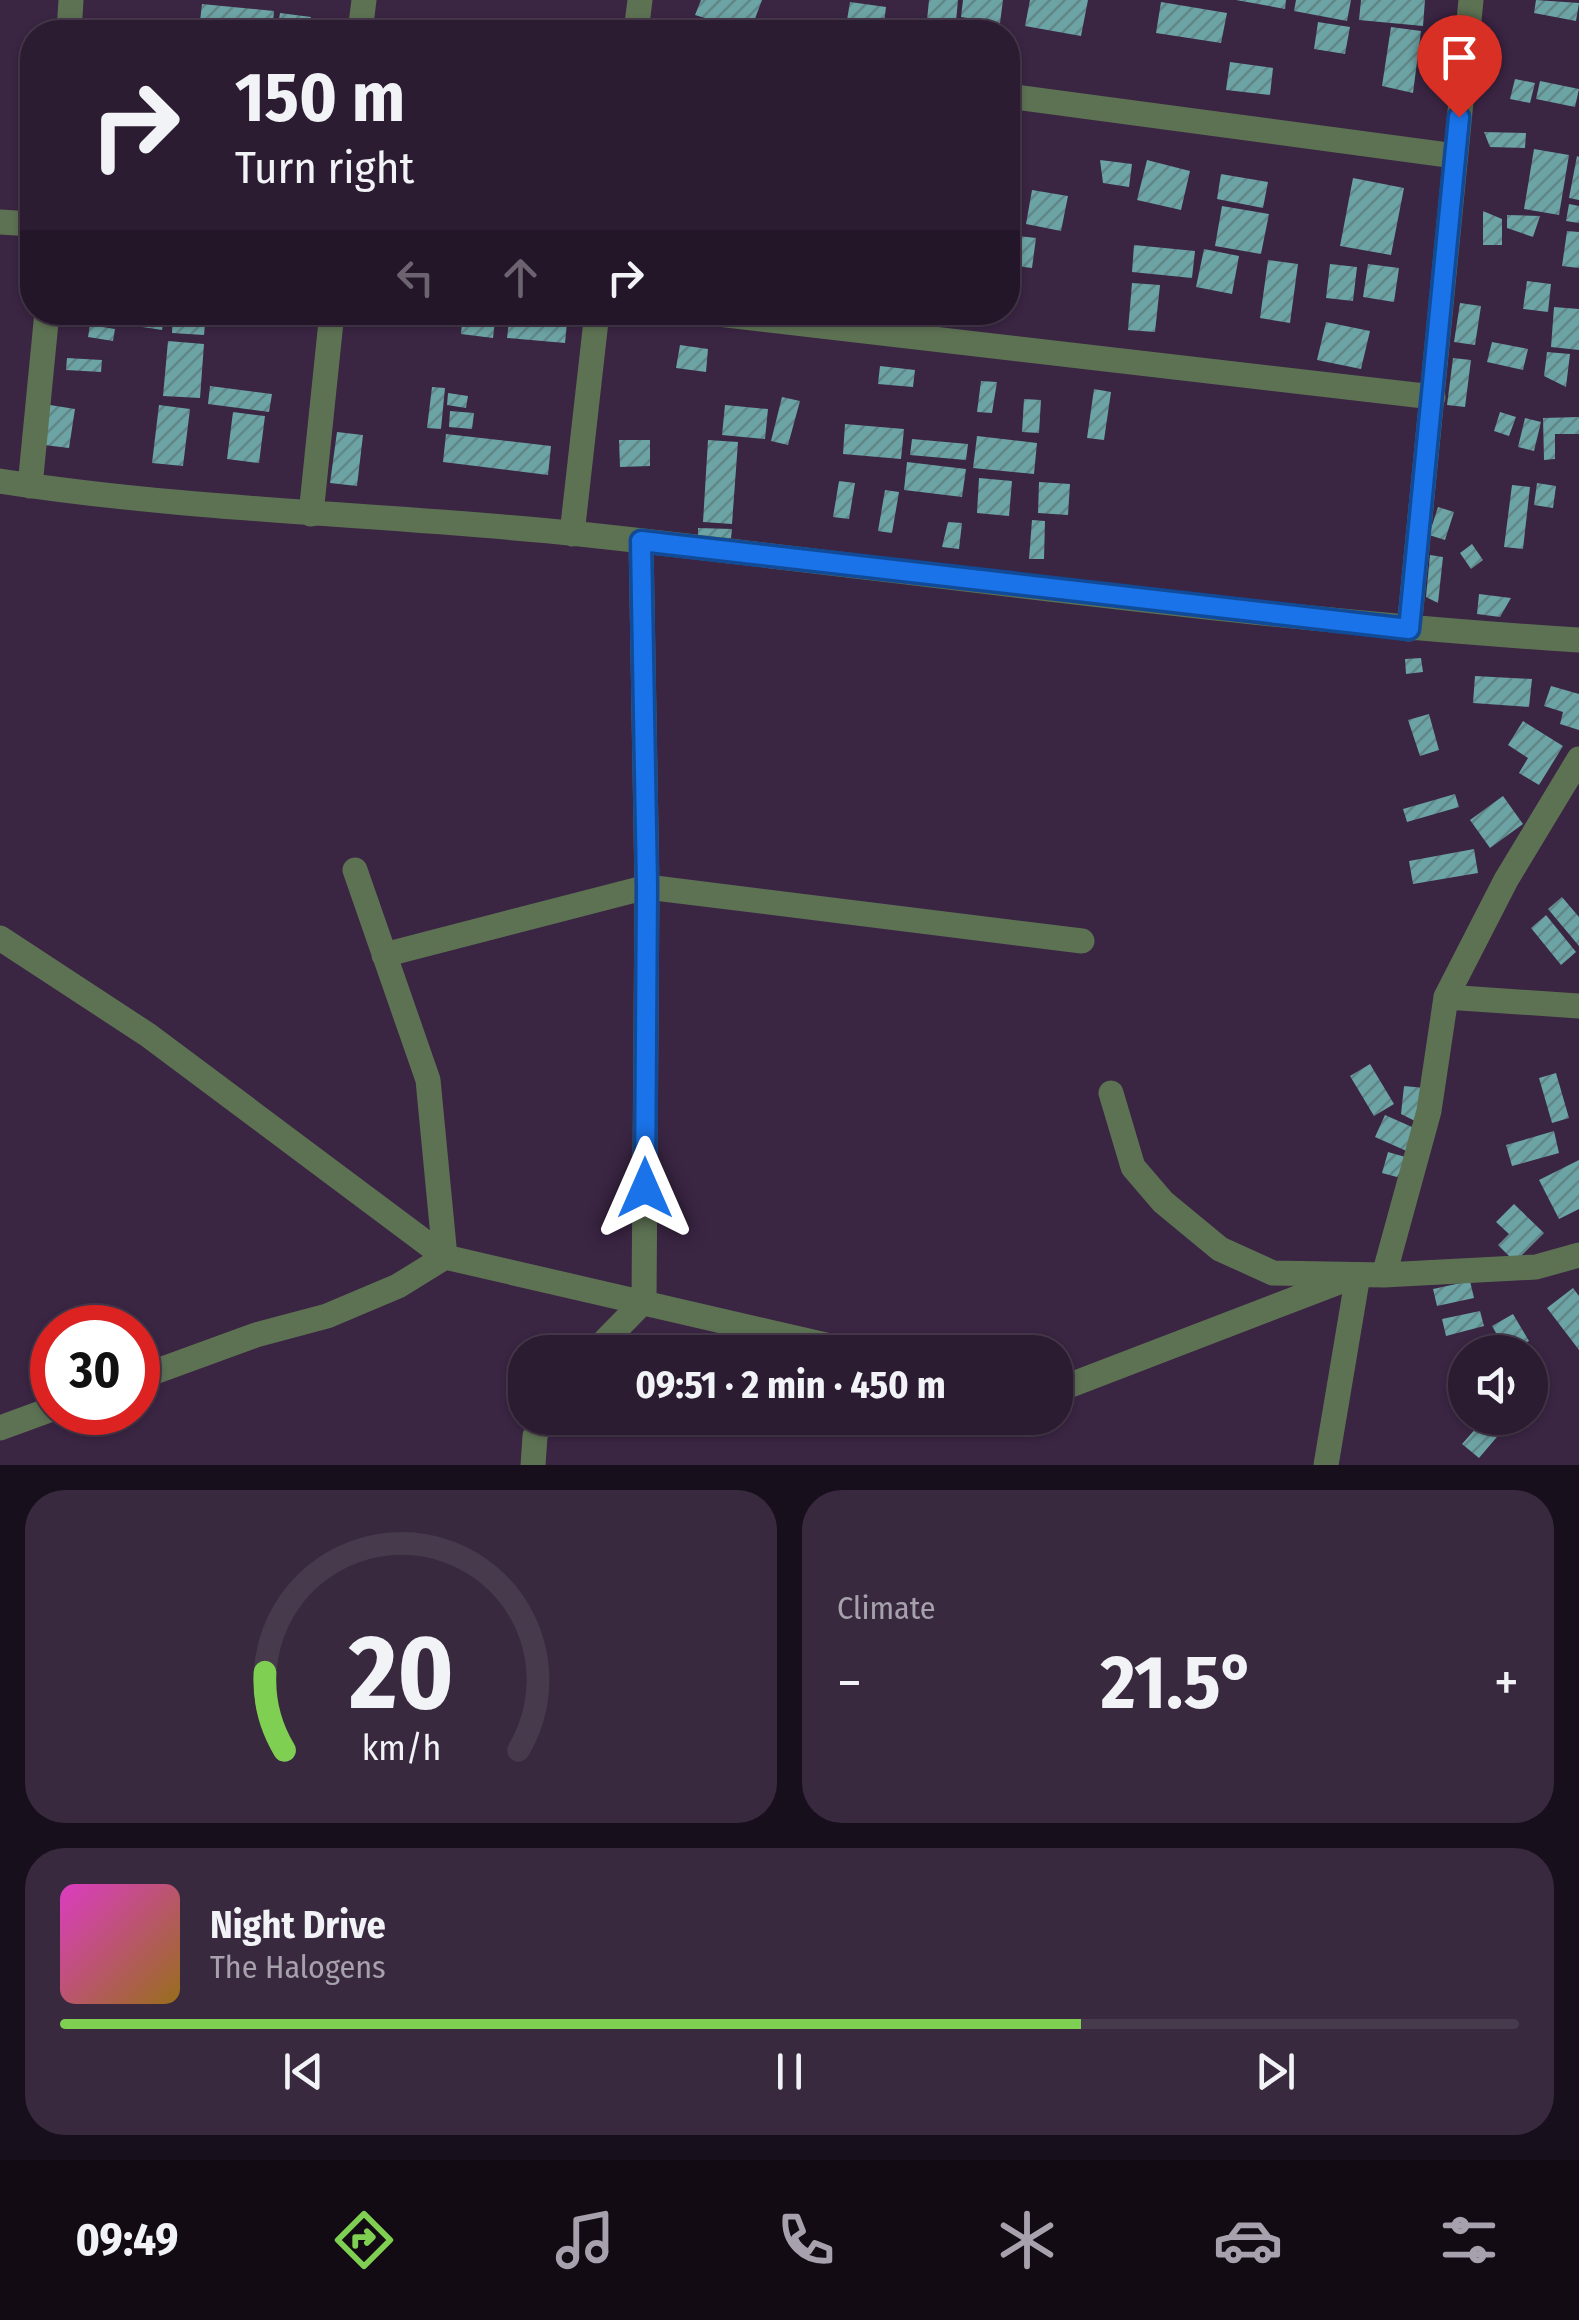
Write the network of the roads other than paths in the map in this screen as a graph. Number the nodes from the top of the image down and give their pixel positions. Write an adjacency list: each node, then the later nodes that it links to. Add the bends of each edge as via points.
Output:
1 (1471, 0): 3 (street)
2 (1020, 98): 3 (street)
3 (1455, 156): 8 (street)
4 (46, 325): 10 (street)
5 (331, 325): 11 (street)
6 (596, 325): 12 (street)
7 (813, 325): 8 (street)
8 (1433, 397): 14 (street)
9 (0, 482): 10 (street)
10 (30, 486): 11 (street)
11 (311, 514): 12 (street)
12 (572, 534): 13 (street)
13 (641, 541): 14 (street); 18 (street)
14 (1409, 629): 15 (street)
15 (1579, 640)
16 (1577, 766): 22 (street, via 1506,880)
17 (355, 870): 21 (street)
18 (647, 886): 20 (street); 21 (street); 28 (street)
19 (0, 938): 26 (street, via 148,1035)
20 (1082, 941)
21 (384, 954): 26 (street, via 428,1080)
22 (1446, 997): 23 (street); 27 (street, via 1429,1111)
23 (1579, 1006)
24 (1111, 1093): 27 (street, via 1132,1167 1220,1250 1273,1273)
25 (1579, 1255): 27 (street, via 1536,1268)
26 (444, 1257): 28 (street); 31 (street, via 398,1286 327,1316)
27 (1371, 1275): 32 (street); 37 (street)
28 (644, 1301): 29 (street); 30 (street)
29 (611, 1335)
30 (785, 1335)
31 (160, 1370)
32 (1073, 1385)
33 (30, 1417): 34 (street)
34 (0, 1428)
35 (535, 1435): 36 (street)
36 (533, 1465)
37 (1326, 1465)

